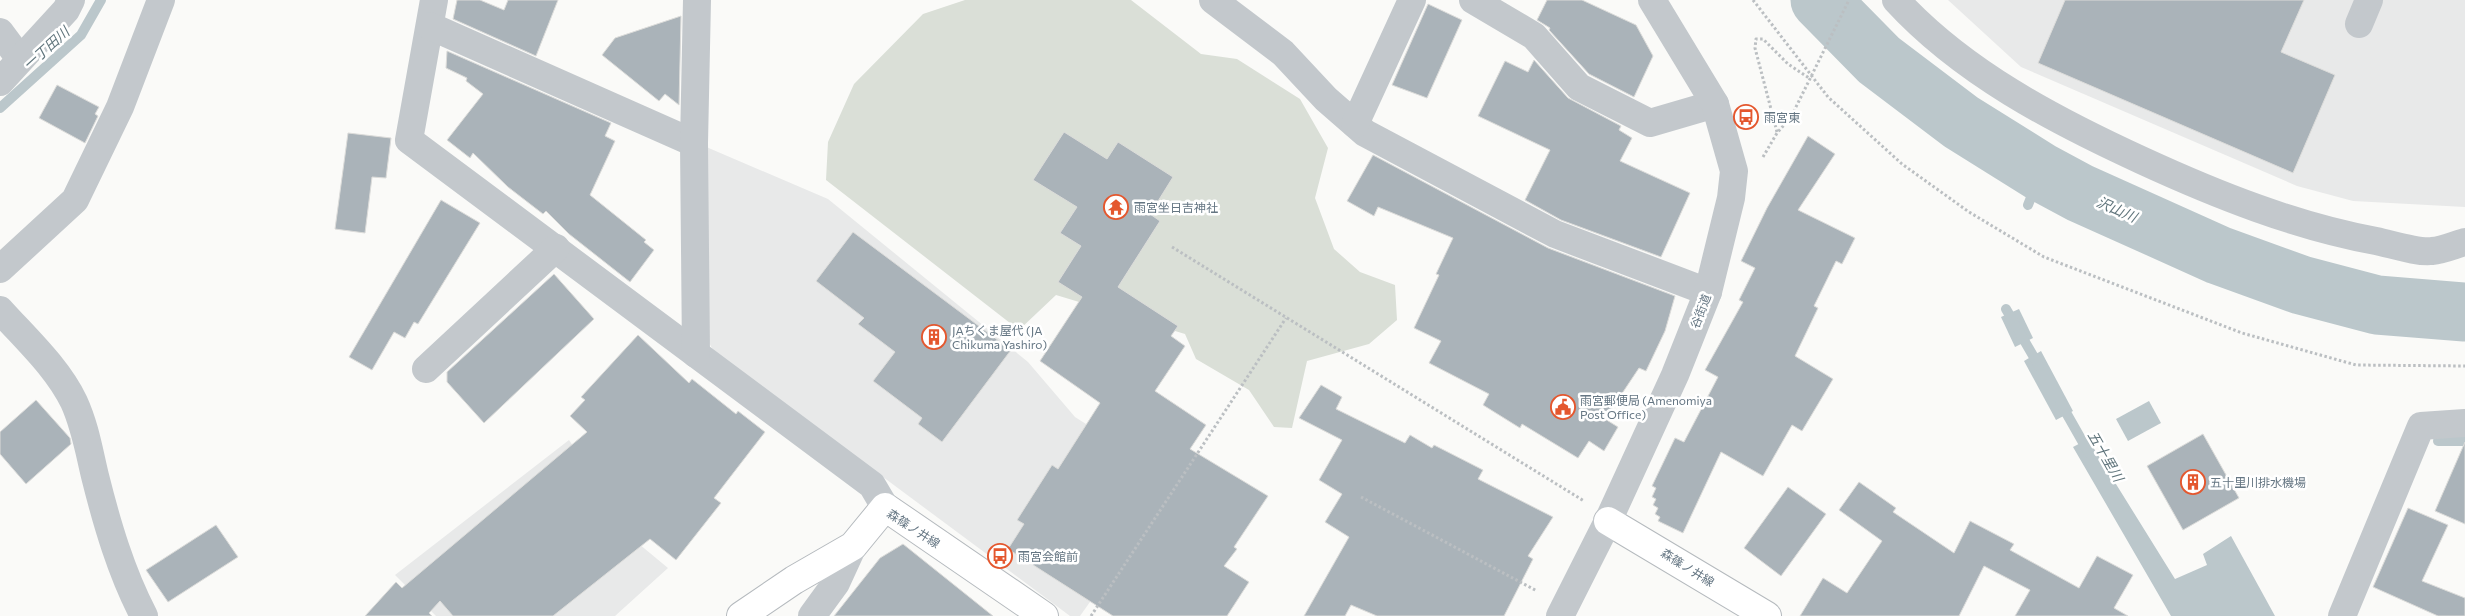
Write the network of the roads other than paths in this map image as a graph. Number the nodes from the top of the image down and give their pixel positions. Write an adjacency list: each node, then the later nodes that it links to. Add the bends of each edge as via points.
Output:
1 (71, 0): 11 (street, via 66,10)
2 (161, 0): 18 (street, via 120,107 75,200)
3 (697, 0): 15 (street)
4 (1213, 0): 14 (street, via 1283,53 1326,99)
5 (1412, 0): 14 (street)
6 (1473, 0): 13 (street, via 1534,36 1579,87 1650,123)
7 (1652, 0): 13 (street, 谷街道)
8 (1896, 0): 16 (street, via 1948,48 2018,97 2090,137 2170,174 2304,225 2348,236 2430,252)
9 (432, 13): 15 (street); 17 (street, via 409,140)
10 (0, 32): 11 (street)
11 (20, 59): 12 (street)
12 (0, 82)
13 (1715, 104): 19 (street, 谷街道, via 1734,171 1731,198)
14 (1355, 124): 19 (street, via 1365,134 1555,234)
15 (694, 143): 21 (street)
16 (2465, 242)
17 (556, 248): 21 (street); 22 (street)
18 (0, 269)
19 (1708, 292): 25 (street, 谷街道, via 1675,375)
20 (0, 310): 27 (street, via 59,376 74,403 106,520 130,589)
21 (696, 354): 24 (street, via 872,485)
22 (426, 370)
23 (2465, 423): 33 (street, via 2421,426)
24 (885, 507): 26 (main road, 森篠ノ井線); 30 (main road, 森篠ノ井線)
25 (1600, 513): 31 (street, 谷街道); 32 (main road, 森篠ノ井線)
26 (853, 546): 28 (main road, 森篠ノ井線); 29 (street, via 836,583)
27 (144, 616)
28 (741, 616)
29 (812, 616)
30 (1044, 616)
31 (1560, 616)
32 (1767, 616)
33 (2342, 616)

